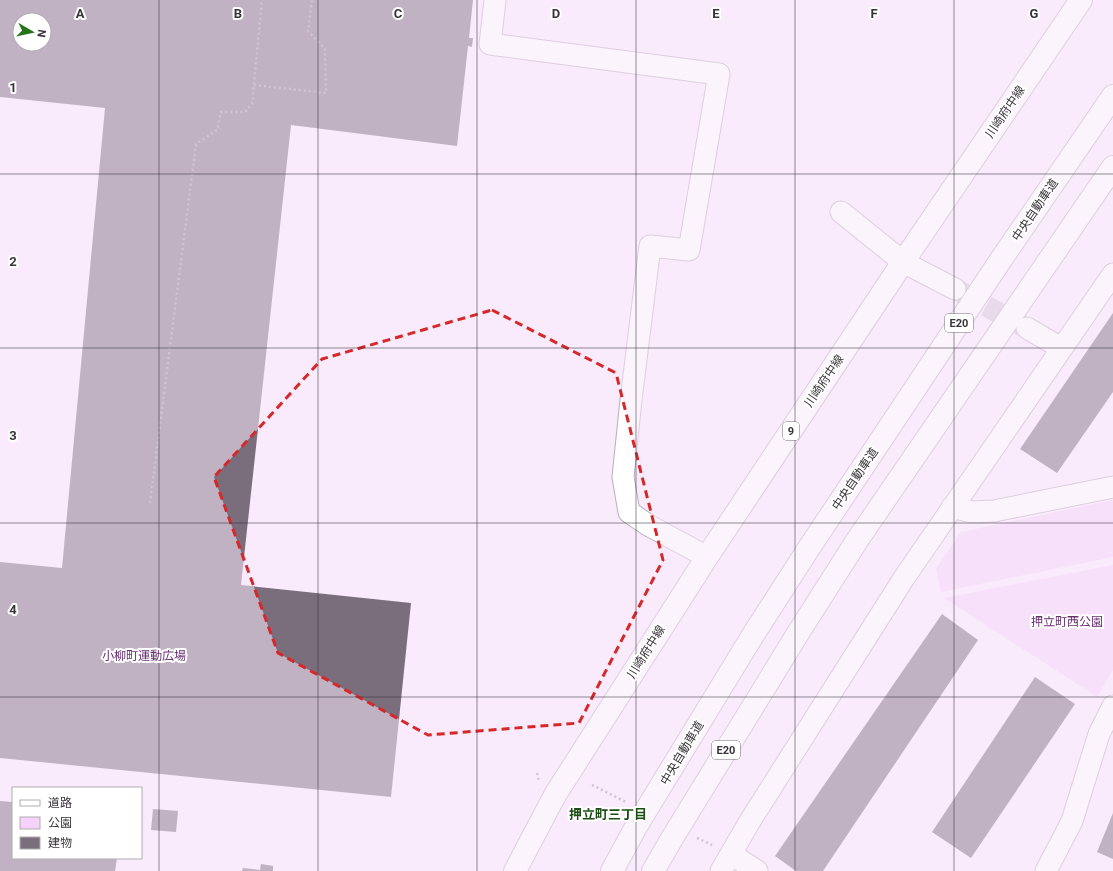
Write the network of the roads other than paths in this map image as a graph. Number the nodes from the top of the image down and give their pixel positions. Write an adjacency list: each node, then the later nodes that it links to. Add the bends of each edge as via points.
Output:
1 (495, 0): 13 (street, via 490,44 719,74 689,250 650,246 623,476 629,512)
2 (1081, 0): 6 (main road, 川崎府中線 / 9)
3 (1113, 96): 17 (main road, 中央自動車道 / E20, via 807,551 637,826)
4 (1113, 167): 18 (main road, E20, via 858,539)
5 (841, 212): 6 (street)
6 (903, 262): 8 (street); 13 (main road, 川崎府中線 / 9)
7 (1113, 274): 10 (street)
8 (955, 289)
9 (1027, 328): 10 (street)
10 (1061, 348): 12 (street)
11 (1113, 487): 12 (street, via 994,511 972,512)
12 (952, 507): 15 (street, via 750,820)
13 (707, 557): 16 (main road, 川崎府中線 / 9, via 555,796)
14 (1113, 706): 20 (street, via 1098,734 1072,821)
15 (726, 863): 19 (street)
16 (515, 871)
17 (612, 871)
18 (653, 871)
19 (757, 871)
20 (1046, 871)

